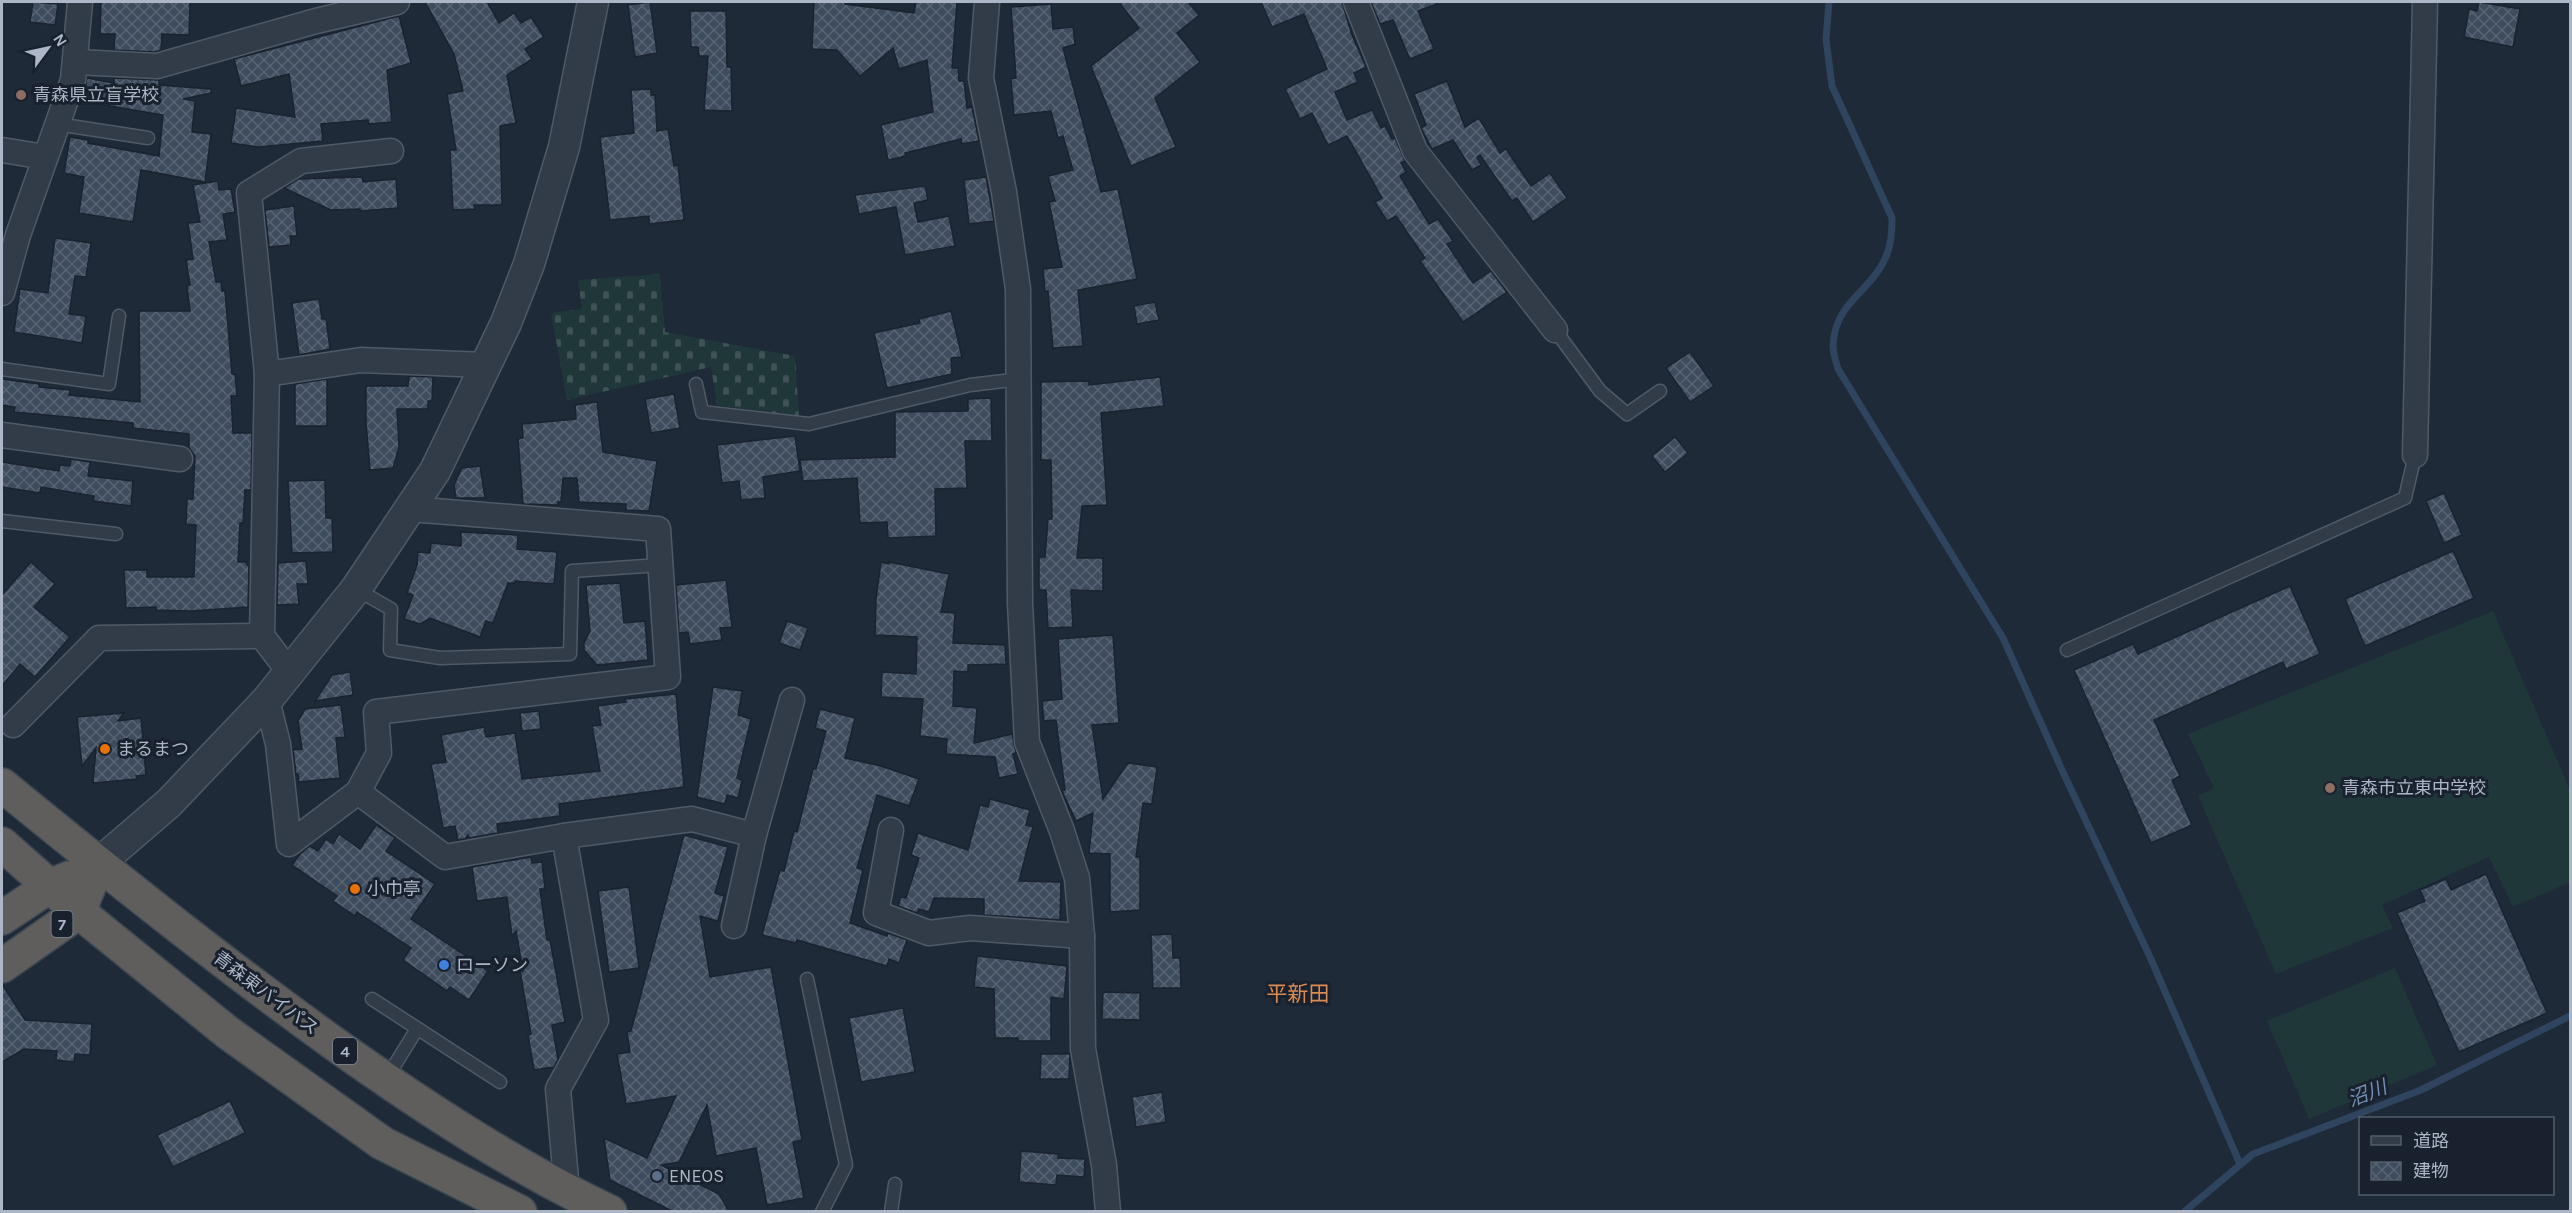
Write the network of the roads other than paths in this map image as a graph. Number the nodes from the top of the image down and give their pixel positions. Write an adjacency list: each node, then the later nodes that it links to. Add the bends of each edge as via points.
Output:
1 (80, 2): 8 (street)
2 (397, 2): 7 (street)
3 (593, 2): 17 (street, via 564,147 529,264)
4 (987, 2): 20 (street, via 981,78 1018,289)
5 (1356, 2): 16 (street, via 1416,151)
6 (2425, 2): 24 (street)
7 (314, 11): 8 (street, via 157,66)
8 (76, 62): 9 (street)
9 (57, 124): 10 (lane); 13 (street)
10 (148, 138)
11 (2, 150): 13 (street)
12 (391, 151): 19 (street, via 301,161 249,193)
13 (45, 157): 14 (street)
14 (2, 293)
15 (119, 316): 18 (lane, via 109,384)
16 (1555, 330): 22 (lane, via 1600,391 1626,414)
17 (485, 366): 19 (street, via 361,360); 26 (street, via 435,471)
18 (2, 369)
19 (267, 374): 31 (street)
20 (1020, 379): 21 (lane, via 970,385 809,424 702,412); 48 (street, via 1020,603 1027,742 1077,878)
21 (696, 384)
22 (1660, 391)
23 (2, 435): 25 (street)
24 (2415, 455): 32 (lane, via 2405,498)
25 (180, 459)
26 (410, 509): 29 (street, via 658,529); 30 (street)
27 (2, 521): 28 (lane)
28 (116, 534)
29 (660, 565): 30 (lane, via 572,571 570,654 440,658 390,650 391,609); 38 (street, via 668,677 376,712 379,753)
30 (356, 589): 33 (street)
31 (262, 636): 33 (street); 36 (street, via 99,638)
32 (2067, 650)
33 (290, 673): 34 (street)
34 (267, 700): 38 (street, via 278,744 289,844); 43 (street, via 169,803)
35 (792, 700): 40 (street)
36 (13, 725)
37 (2, 785): 43 (highway, 青森東バイパス / 4)
38 (358, 792): 41 (street, via 445,857)
39 (891, 830): 48 (street, via 876,913 929,933 970,928)
40 (754, 835): 41 (street, via 692,819); 47 (street)
41 (564, 836): 56 (street, via 596,1020 558,1089)
42 (2, 844): 44 (highway)
43 (98, 864): 44 (highway, 7); 45 (highway, 7); 53 (highway, 青森東バイパス / 4, via 279,1004)
44 (50, 886): 45 (highway); 46 (highway, 7)
45 (79, 912): 49 (highway, 7); 57 (highway, via 227,1032 382,1143)
46 (2, 918)
47 (734, 926)
48 (1082, 936): 61 (street, via 1083,1049 1104,1165)
49 (2, 966)
50 (807, 979): 59 (lane, via 846,1165)
51 (372, 999): 52 (lane)
52 (417, 1029): 53 (lane); 54 (lane)
53 (386, 1080): 56 (highway, 青森東バイパス / 4, via 425,1108)
54 (500, 1082)
55 (895, 1184): 60 (lane)
56 (567, 1191): 58 (highway, 青森東バイパス / 4)
57 (520, 1212)
58 (610, 1212)
59 (822, 1212)
60 (891, 1212)
61 (1108, 1212)

